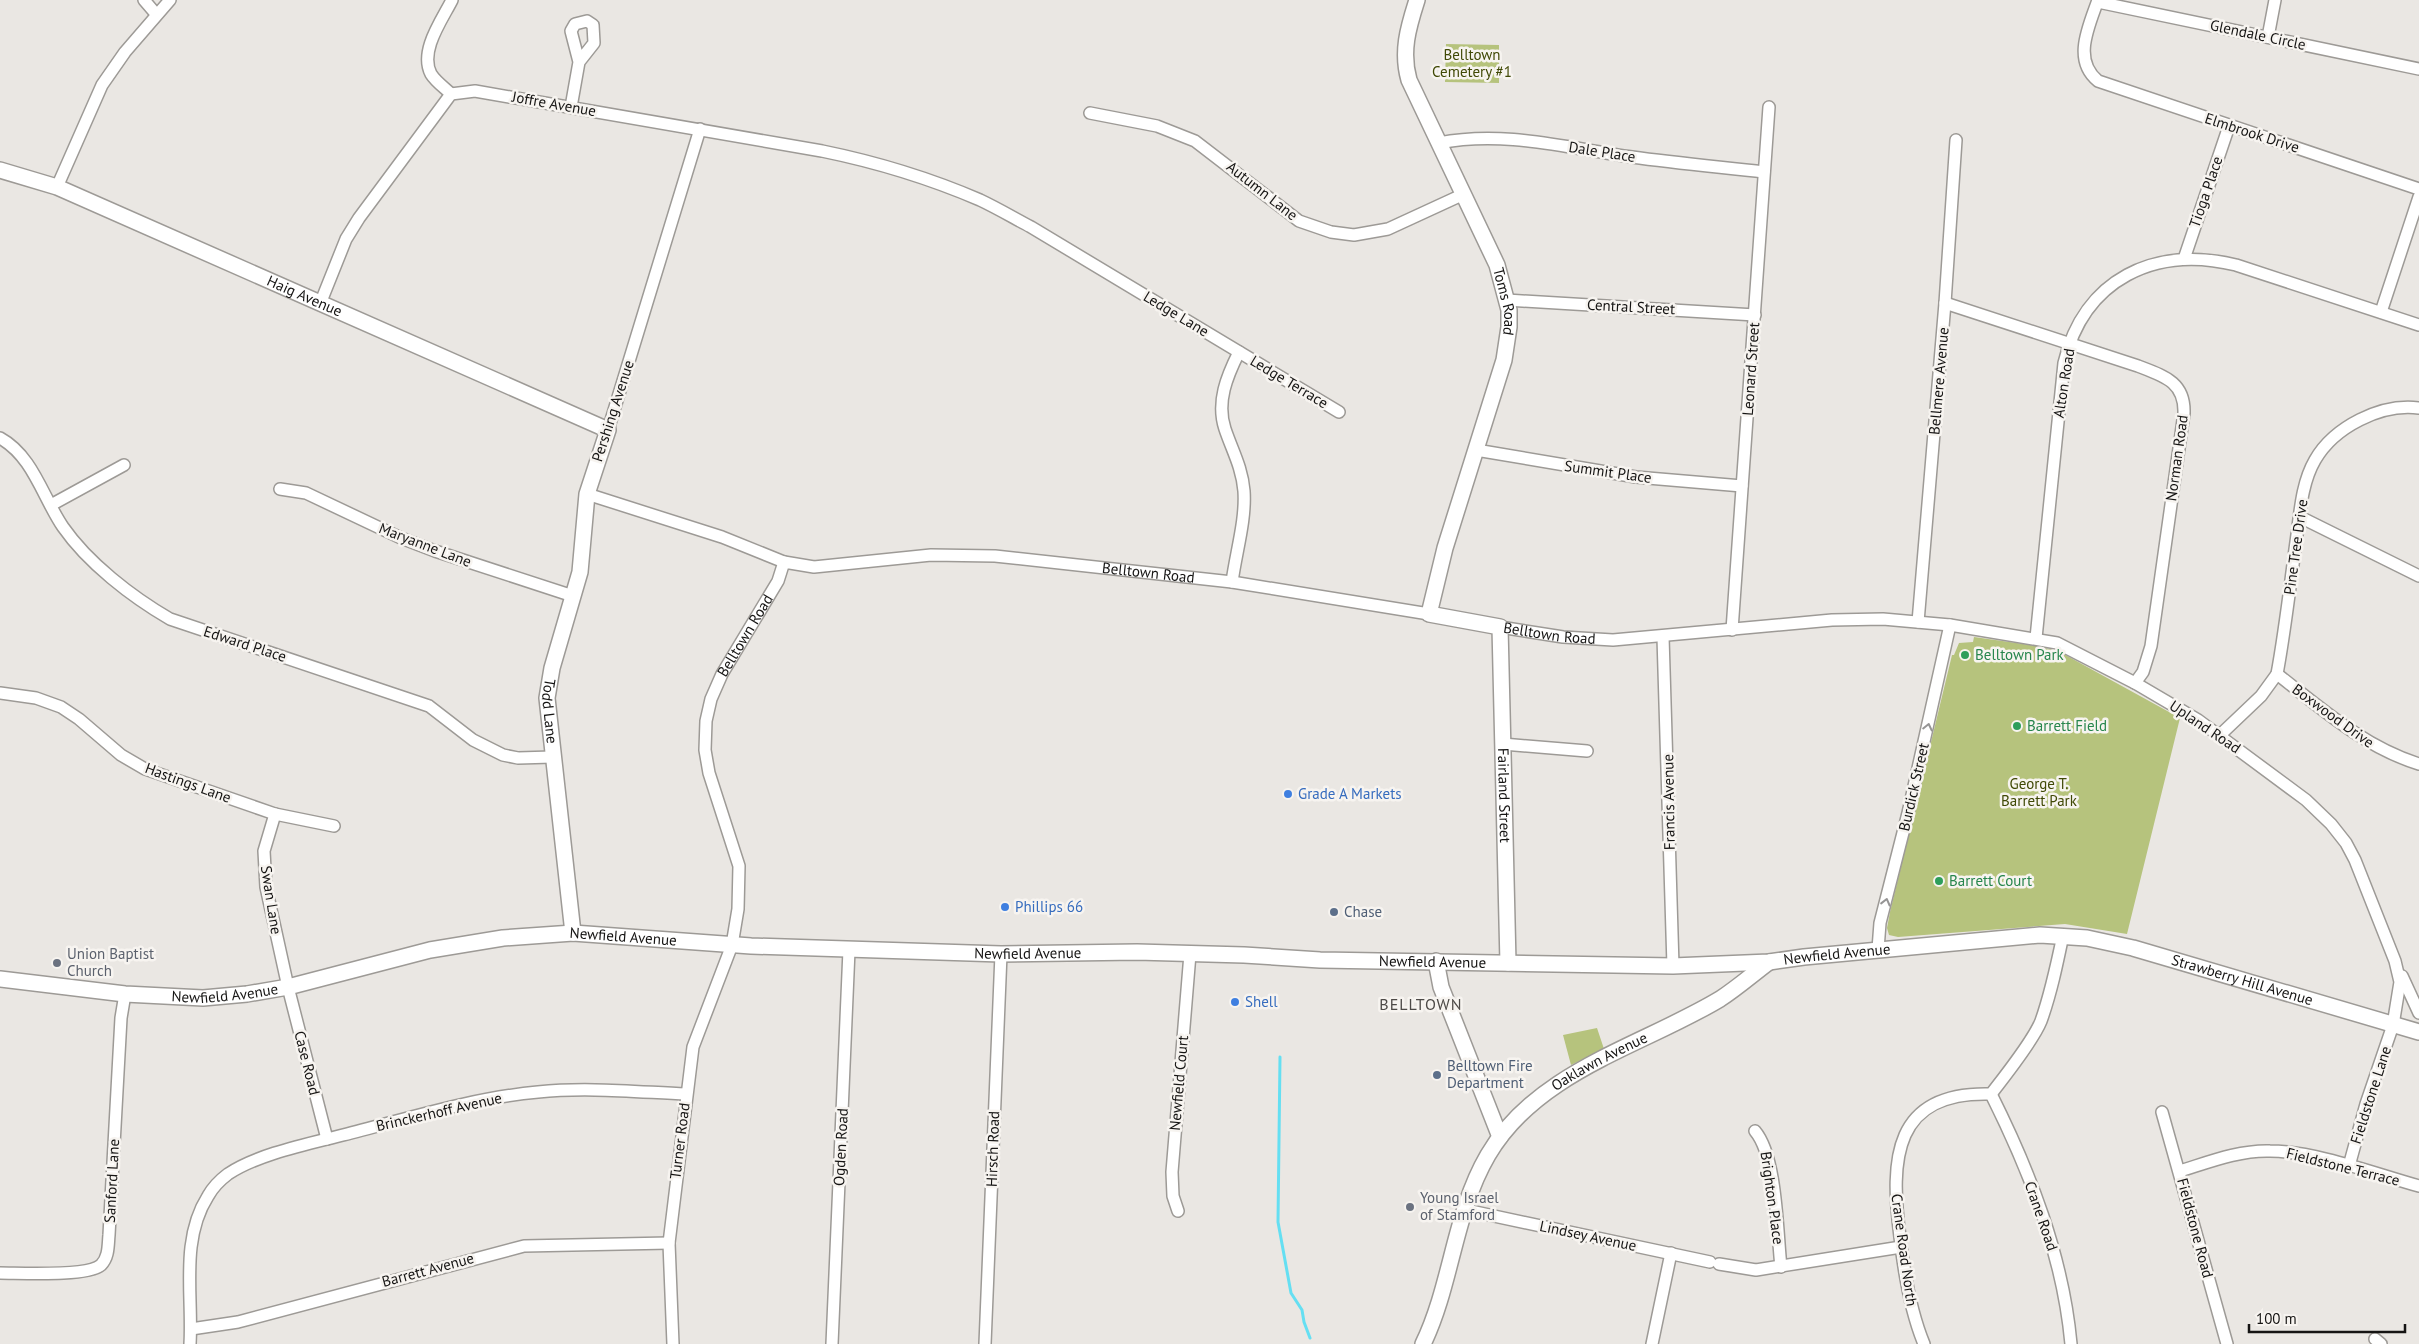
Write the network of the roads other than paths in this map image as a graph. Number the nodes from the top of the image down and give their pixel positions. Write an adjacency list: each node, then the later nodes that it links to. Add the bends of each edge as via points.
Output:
1 (144, 0): 7 (street)
2 (170, 0): 7 (street)
3 (452, 0): 11 (street, via 428,55 432,75)
4 (1417, 0): 18 (street, Toms Road, via 1405,40 1405,64 1412,90)
5 (2275, 0): 8 (street)
6 (2098, 1): 8 (street, Glendale Circle); 15 (street, Elmbrook Drive, via 2084,45 2088,71 2108,86)
7 (156, 14): 22 (street, via 102,84)
8 (2268, 37): 10 (street, Glendale Circle)
9 (578, 62): 13 (street)
10 (2419, 69)
11 (451, 94): 13 (street, Joffre Avenue, via 475,91); 29 (street, via 346,238)
12 (1769, 107): 21 (street, Leonard Street)
13 (570, 108): 16 (street, Joffre Avenue)
14 (1090, 113): 24 (street, Autumn Lane, via 1157,126 1195,141 1299,221 1332,232 1354,235 1388,229)
15 (2229, 126): 23 (street, Elmbrook Drive); 26 (street, Tioga Place)
16 (700, 129): 20 (street, Joffre Avenue, via 865,160); 37 (street, Pershing Avenue)
17 (1956, 140): 28 (street, Bellmere Avenue)
18 (1439, 144): 21 (street, Dale Place, via 1504,137 1679,164); 24 (street, Toms Road)
19 (0, 170): 22 (street, Haig Avenue)
20 (901, 171): 34 (street, Ledge Lane, via 982,201)
21 (1764, 172): 31 (street, Leonard Street)
22 (57, 187): 29 (street, Haig Avenue)
23 (2419, 189)
24 (1464, 194): 27 (street, Toms Road, via 1497,265)
25 (2419, 197): 30 (street)
26 (2184, 259): 30 (street, Alton Road, via 2236,265); 33 (street, Alton Road, via 2143,268 2111,284 2090,309)
27 (1507, 300): 31 (street, Central Street); 39 (street, Toms Road, via 1508,342)
28 (1945, 303): 33 (street, Norman Road); 51 (street, Bellmere Avenue)
29 (320, 304): 37 (street, Haig Avenue)
30 (2381, 312): 32 (street, Alton Road)
31 (1755, 315): 41 (street, Leonard Street)
32 (2419, 325)
33 (2069, 344): 56 (street, Alton Road, via 2062,374); 58 (street, Norman Road, via 2168,379 2180,391 2184,402 2152,646 2143,672)
34 (1239, 352): 36 (street, Ledge Terrace); 48 (street, via 1226,377 1222,400 1225,428 1240,466 1244,494)
35 (2419, 408): 45 (street, Pine Tree Drive, via 2375,413 2360,419 2334,438 2315,460)
36 (1339, 412)
37 (608, 430): 43 (street, Pershing Avenue)
38 (0, 438): 44 (street, Edward Place, via 30,469)
39 (1476, 450): 41 (street, Summit Place, via 1636,477); 50 (street, Toms Road, via 1445,548)
40 (124, 466): 44 (street)
41 (1742, 486): 54 (street, Leonard Street)
42 (280, 489): 49 (street, Maryanne Lane, via 306,493 401,538)
43 (587, 494): 46 (street, via 722,536); 49 (street, Todd Lane, via 580,572)
44 (51, 505): 63 (street, Edward Place, via 62,526 92,560 170,619 429,706 473,740 503,755)
45 (2300, 517): 47 (street); 57 (street, Pine Tree Drive)
46 (784, 562): 48 (street, Belltown Road, via 814,567 930,555 971,555); 69 (street, Belltown Road, via 778,581 715,688 706,721 705,750 709,773 739,866 738,909)
47 (2419, 576)
48 (1232, 582): 50 (street, Belltown Road)
49 (573, 596): 63 (street, Todd Lane, via 552,668 547,698)
50 (1429, 614): 53 (street, Belltown Road)
51 (1918, 622): 52 (street, Upland Road); 54 (street, Belltown Road, via 1832,620)
52 (1950, 625): 56 (street, Upland Road); 70 (street, Burdick Street, one-way to 52, via 1880,923)
53 (1500, 627): 55 (street, Belltown Road, via 1594,640); 61 (street, Fairland Street)
54 (1732, 630): 55 (street, Belltown Road)
55 (1663, 637): 78 (street, Francis Avenue)
56 (2036, 638): 58 (street, Upland Road, via 2067,648)
57 (2277, 674): 60 (street, Pine Tree Drive, via 2261,696); 64 (street, Boxwood Drive, via 2362,739 2396,757)
58 (2135, 683): 60 (street, Upland Road)
59 (0, 693): 65 (street, Hastings Lane, via 36,698 61,707 79,718 121,755 144,769)
60 (2220, 735): 75 (street, Upland Road, via 2306,800 2338,833 2360,873)
61 (1503, 744): 62 (street); 77 (street, Fairland Street)
62 (1587, 751)
63 (552, 757): 67 (street, Todd Lane)
64 (2419, 764)
65 (275, 814): 66 (street, Hastings Lane); 80 (street, Swan Lane, via 264,850 264,870)
66 (334, 826)
67 (573, 933): 69 (street, Newfield Avenue); 80 (street, Newfield Avenue, via 503,938 430,950)
68 (2062, 935): 70 (street, Newfield Avenue); 83 (street, Strawberry Hill Avenue, via 2133,948); 86 (street, via 2057,969 2040,1023)
69 (732, 945): 71 (street, Newfield Avenue); 85 (street, Turner Road, via 693,1047)
70 (1878, 949): 76 (street, Newfield Avenue)
71 (849, 950): 72 (street, Newfield Avenue); 104 (street, Ogden Road)
72 (1001, 954): 73 (street, Newfield Avenue); 105 (street, Hirsch Road)
73 (1190, 954): 74 (street, Newfield Avenue); 95 (street, Newfield Court, via 1172,1172 1173,1196)
74 (1436, 961): 77 (street, Newfield Avenue); 89 (street, via 1441,987)
75 (2395, 961): 82 (street, Upland Road); 83 (street, Upland Road, via 2400,982)
76 (1769, 962): 78 (street, Newfield Avenue); 89 (street, Oaklawn Avenue, via 1721,998 1561,1083 1532,1105)
77 (1508, 963): 78 (street, Newfield Avenue)
78 (1673, 966)
79 (0, 979): 81 (street, Newfield Avenue)
80 (288, 986): 81 (street, Newfield Avenue, via 203,998); 90 (street, Case Road)
81 (125, 994): 100 (street, Sanford Lane, via 105,1259 100,1265 84,1271)
82 (2419, 1013)
83 (2393, 1025): 84 (street, Strawberry Hill Avenue); 91 (street, Fieldstone Lane)
84 (2419, 1032)
85 (686, 1094): 90 (street, Brinckerhoff Avenue, via 565,1091 511,1095); 96 (street, Turner Road)
86 (1991, 1094): 97 (street, Crane Road North, via 1961,1095 1940,1100 1921,1112 1905,1136 1900,1147 1896,1177); 109 (street, Crane Road, via 2025,1169 2050,1238 2062,1281)
87 (2162, 1112): 92 (street, Fieldstone Road)
88 (1755, 1131): 99 (street, Brighton Place, via 1763,1140 1770,1165)
89 (1500, 1137): 94 (street, Oaklawn Avenue, via 1480,1170)
90 (327, 1139): 101 (street, Brinckerhoff Avenue, via 247,1164 228,1174 208,1195 195,1223 191,1248)
91 (2349, 1166): 92 (street, Fieldstone Terrace, via 2268,1150 2223,1157); 93 (street, Fieldstone Terrace)
92 (2180, 1171): 110 (street, Fieldstone Road)
93 (2419, 1186)
94 (1466, 1210): 98 (street, Lindsey Avenue); 106 (street, Oaklawn Avenue, via 1435,1316)
95 (1178, 1211)
96 (669, 1243): 101 (street, Barrett Avenue, via 524,1246 238,1322); 103 (street, Turner Road)
97 (1901, 1247): 99 (street, Lindsey Avenue); 108 (street, Crane Road North, via 1912,1312)
98 (1671, 1254): 99 (street, Lindsey Avenue, via 1756,1270); 107 (street)
99 (1781, 1268)
100 (0, 1273)
101 (191, 1329): 102 (street, Brinckerhoff Avenue)
102 (190, 1344)
103 (673, 1344)
104 (832, 1344)
105 (986, 1344)
106 (1423, 1344)
107 (1652, 1344)
108 (1924, 1344)
109 (2071, 1344)
110 (2227, 1344)

